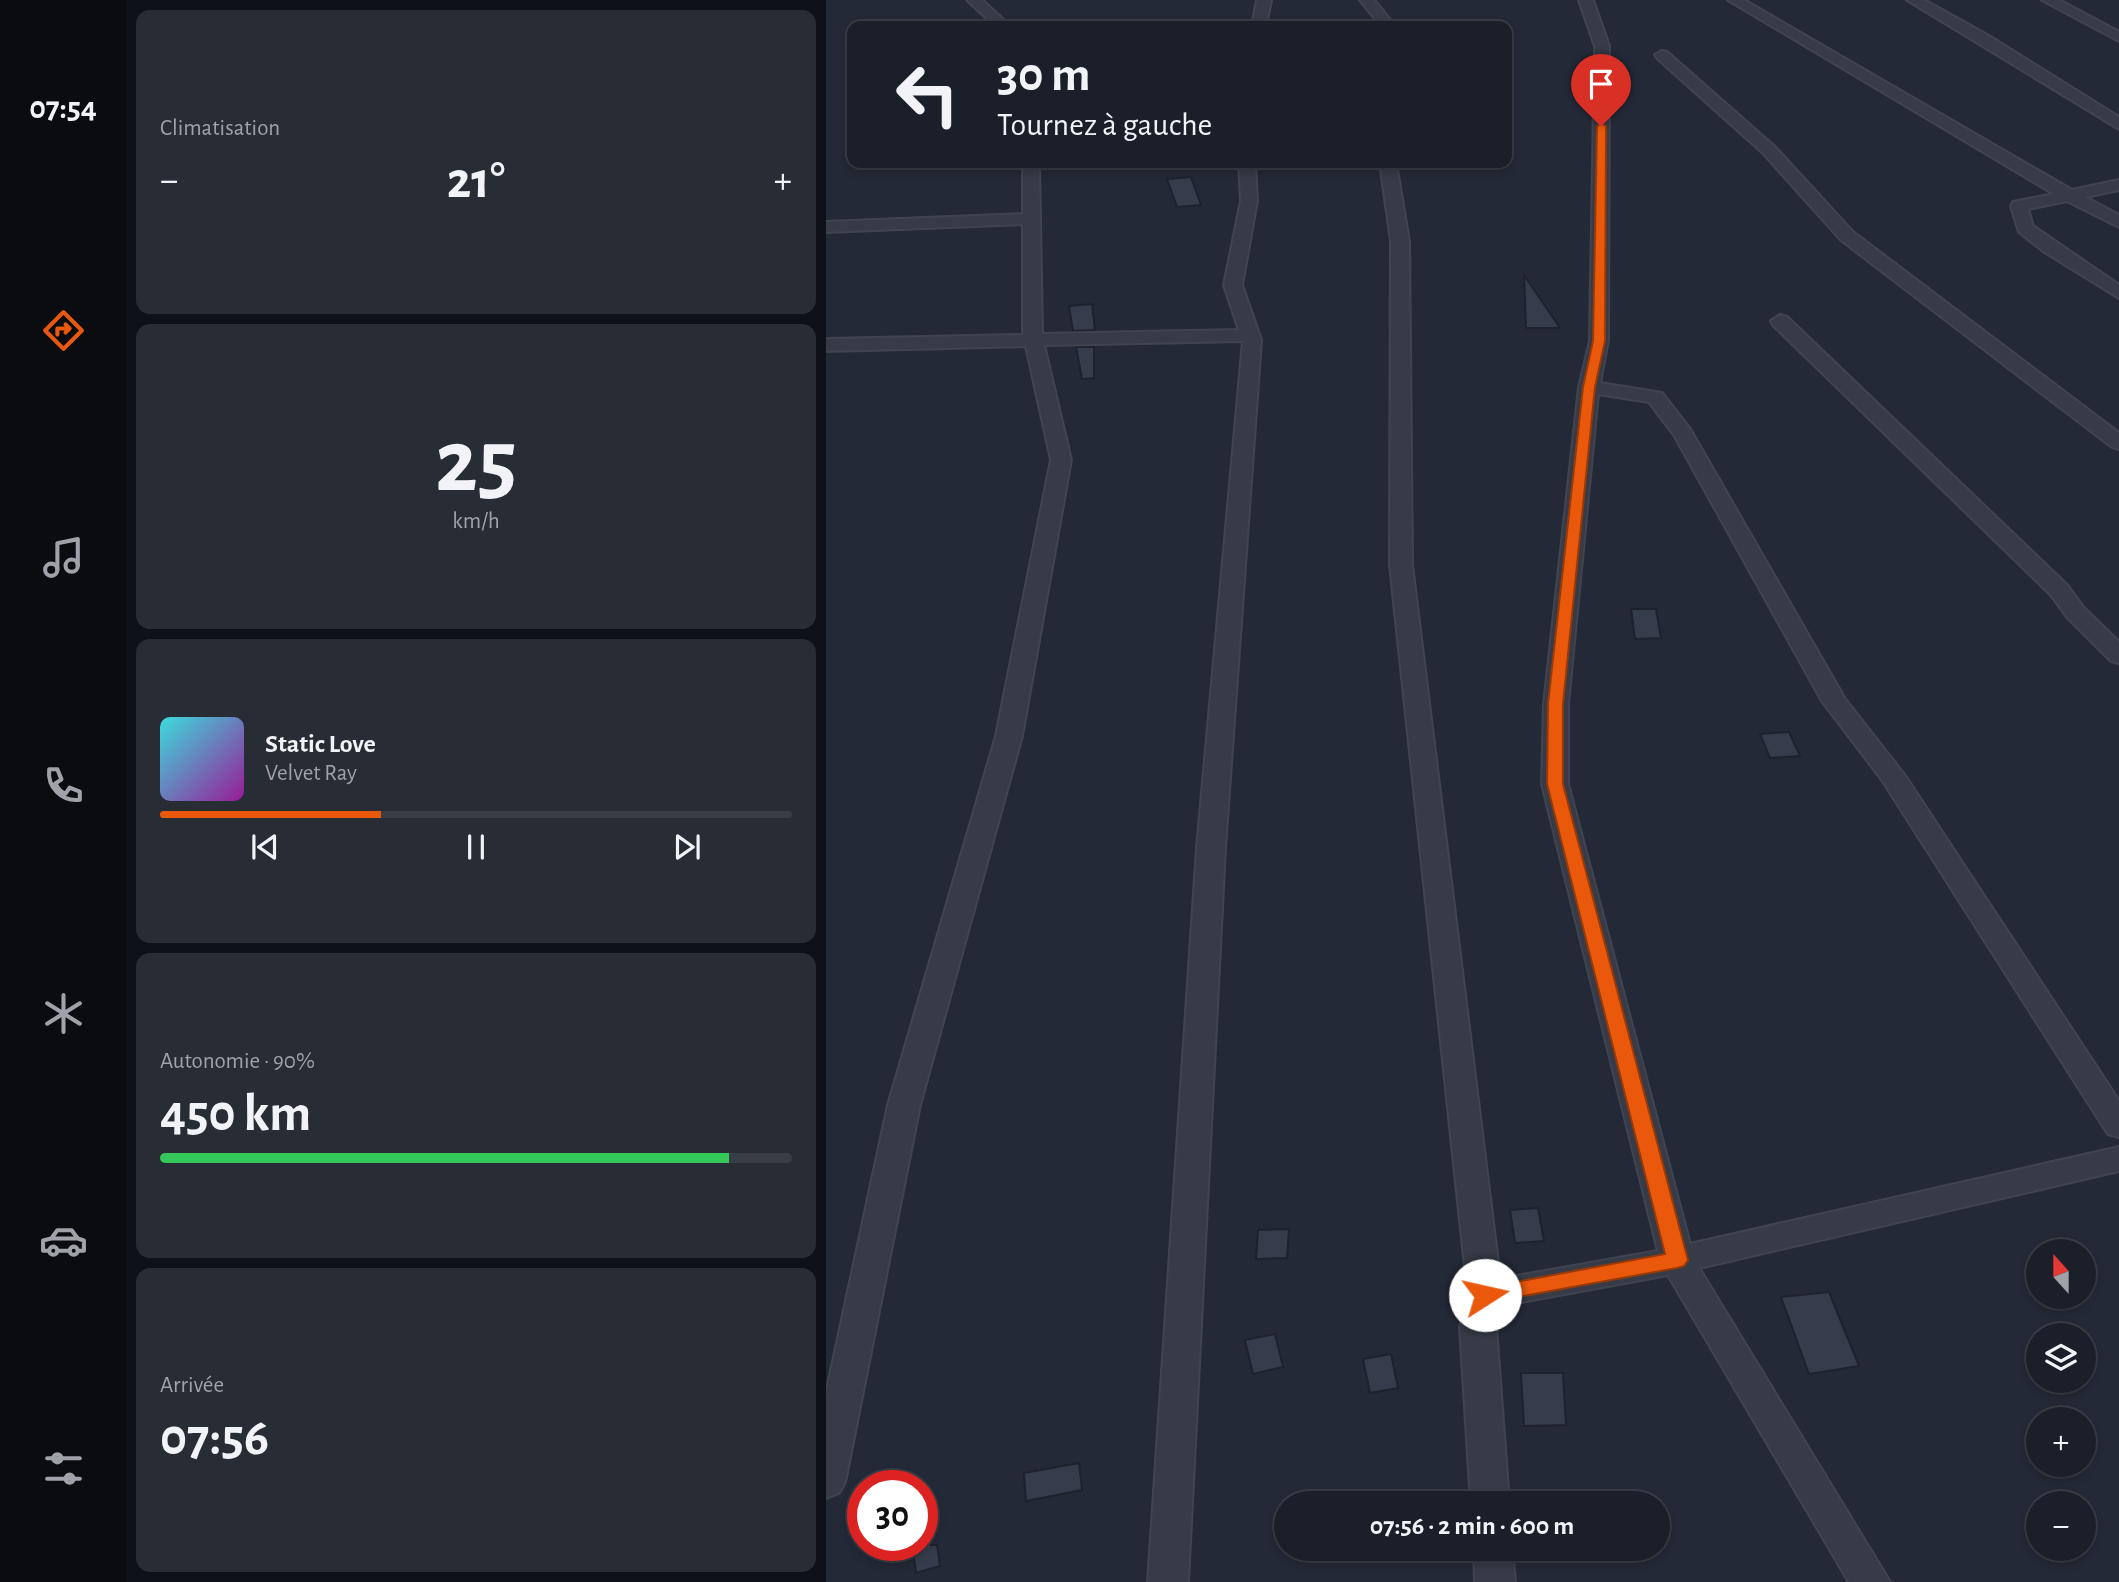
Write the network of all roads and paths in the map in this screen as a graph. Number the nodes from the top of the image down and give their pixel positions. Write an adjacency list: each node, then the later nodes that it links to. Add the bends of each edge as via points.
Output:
1 (974, 0): 8 (street)
2 (1264, 0): 9 (street)
3 (1367, 0): 10 (street)
4 (1586, 0): 27 (street, via 1602,46 1599,341)
5 (1735, 0): 18 (street)
6 (1914, 0): 13 (street)
7 (2049, 0): 11 (street)
8 (997, 21)
9 (1260, 21)
10 (1384, 21)
11 (2119, 37)
12 (1662, 55): 28 (street, via 1769,150 1847,236)
13 (2119, 124)
14 (1031, 168): 19 (street)
15 (1247, 168): 24 (street, via 1250,201 1233,285)
16 (1389, 168): 33 (street, via 1400,240 1401,565)
17 (2119, 185): 18 (street)
18 (2070, 196): 20 (street); 22 (street, via 2019,206 2025,228)
19 (1031, 219): 21 (street); 25 (street)
20 (2119, 222)
21 (826, 226)
22 (2119, 293)
23 (1780, 321): 29 (street, via 2059,590)
24 (1250, 335): 25 (street); 37 (street, via 1211,848)
25 (1034, 338): 26 (street); 34 (street, via 1061,460 1009,736 904,1105)
26 (826, 345)
27 (1589, 387): 30 (street, via 1655,397 1683,433 1834,701 1893,777); 32 (street, via 1556,704 1555,784)
28 (2119, 443)
29 (2119, 656)
30 (2119, 1126)
31 (2119, 1159): 32 (street)
32 (1677, 1260): 33 (street); 39 (street)
33 (1485, 1295): 35 (street, via 1478,1327)
34 (826, 1482)
35 (1489, 1491)
36 (1494, 1561): 38 (street)
37 (1168, 1582)
38 (1495, 1582)
39 (1870, 1582)

